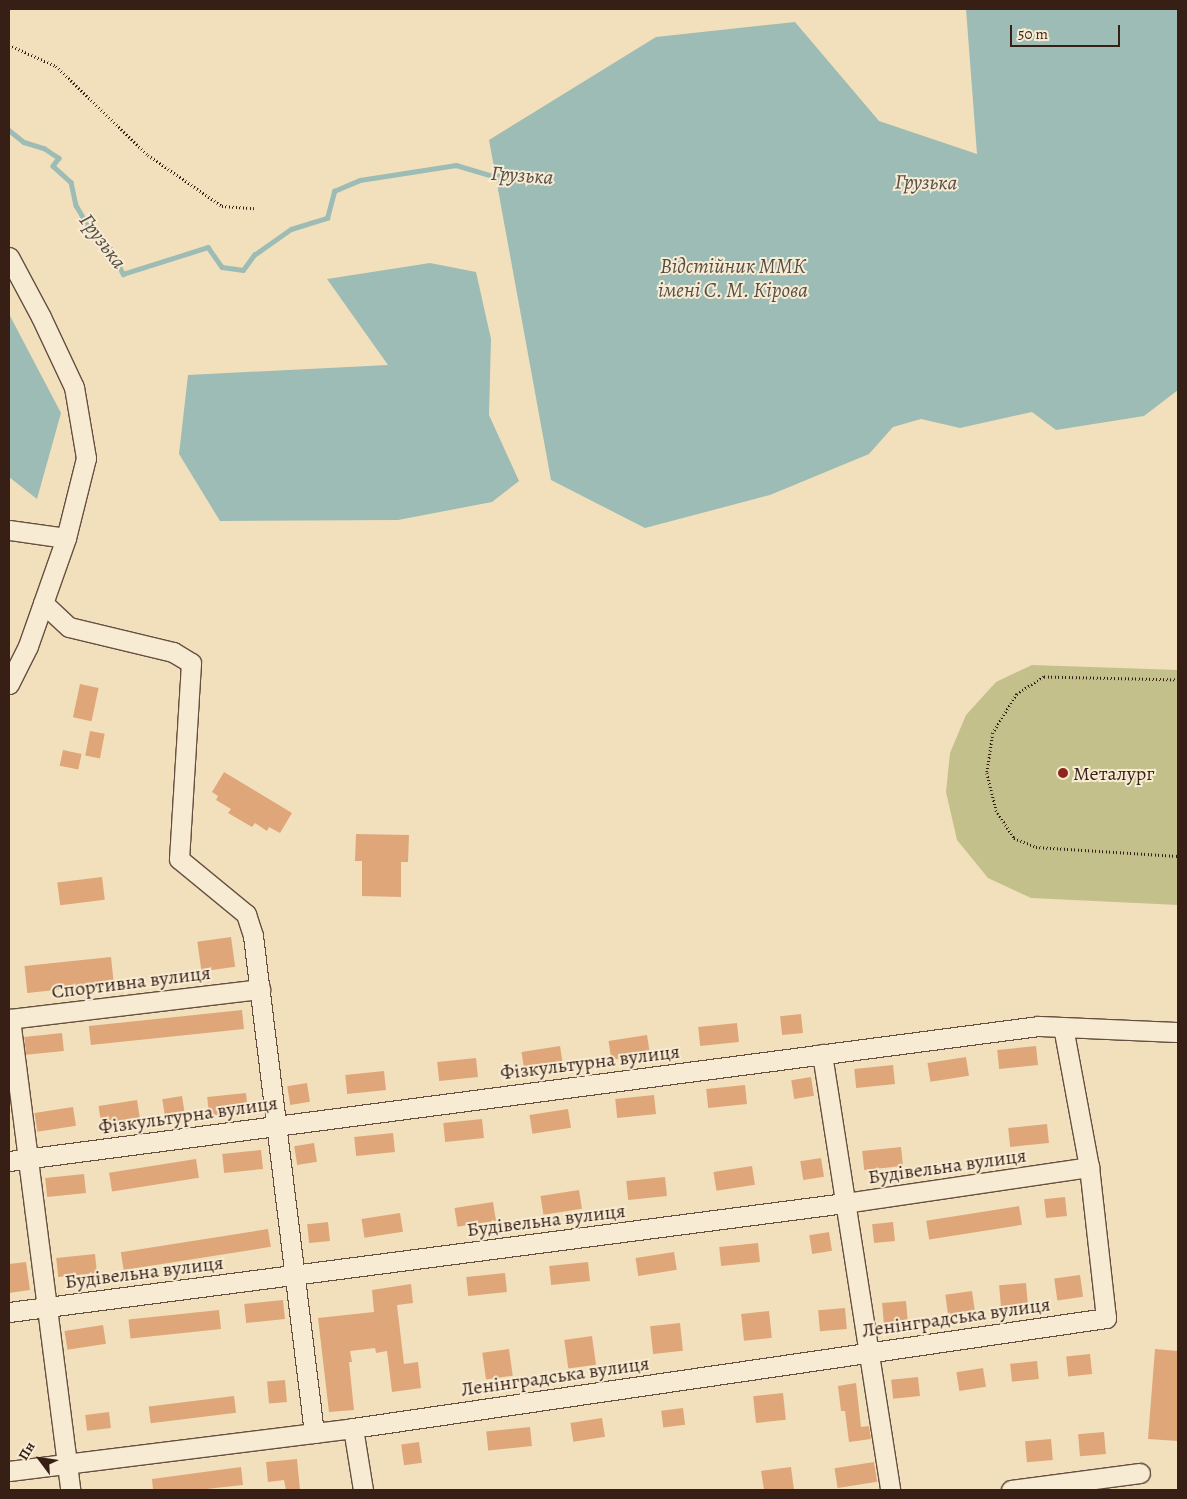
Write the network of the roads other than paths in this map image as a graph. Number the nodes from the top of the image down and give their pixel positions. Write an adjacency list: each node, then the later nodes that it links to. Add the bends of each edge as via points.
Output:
1 (9, 257): 3 (street, via 42,317 74,387 86,458)
2 (9, 530): 3 (street)
3 (66, 538): 4 (street)
4 (43, 603): 5 (street, via 28,646); 6 (street, via 69,628 173,652 191,663 179,859 246,914 253,936)
5 (9, 684)
6 (260, 989): 7 (street, Спортивна вулиця); 11 (street)
7 (9, 1019): 12 (street)
8 (1063, 1027): 9 (street, Фiзкультурна вулиця); 10 (street, Фiзкультурна вулиця, via 1038,1026); 14 (street)
9 (1178, 1032)
10 (822, 1054): 11 (street, Фiзкультурна вулиця); 15 (street)
11 (276, 1126): 12 (street, Фiзкультурна вулиця); 16 (street)
12 (28, 1159): 13 (street, Фiзкультурна вулиця); 17 (street)
13 (9, 1161)
14 (1088, 1167): 15 (street, Будівельна вулиця); 19 (street, Ленінградська вулиця, via 1106,1318)
15 (845, 1203): 16 (street, Будівельна вулиця); 19 (street)
16 (295, 1275): 17 (street, Будівельна вулиця); 21 (street)
17 (48, 1308): 18 (street, Будівельна вулиця); 22 (street)
18 (9, 1312)
19 (869, 1352): 20 (street, Ленінградська вулиця); 27 (street)
20 (353, 1428): 21 (street, Ленінградська вулиця); 26 (street)
21 (314, 1433): 22 (street, Ленінградська вулиця)
22 (66, 1464): 23 (street, Ленінградська вулиця); 25 (street)
23 (9, 1471)
24 (1140, 1473): 28 (street)
25 (70, 1490)
26 (363, 1490)
27 (890, 1490)
28 (1011, 1490)

